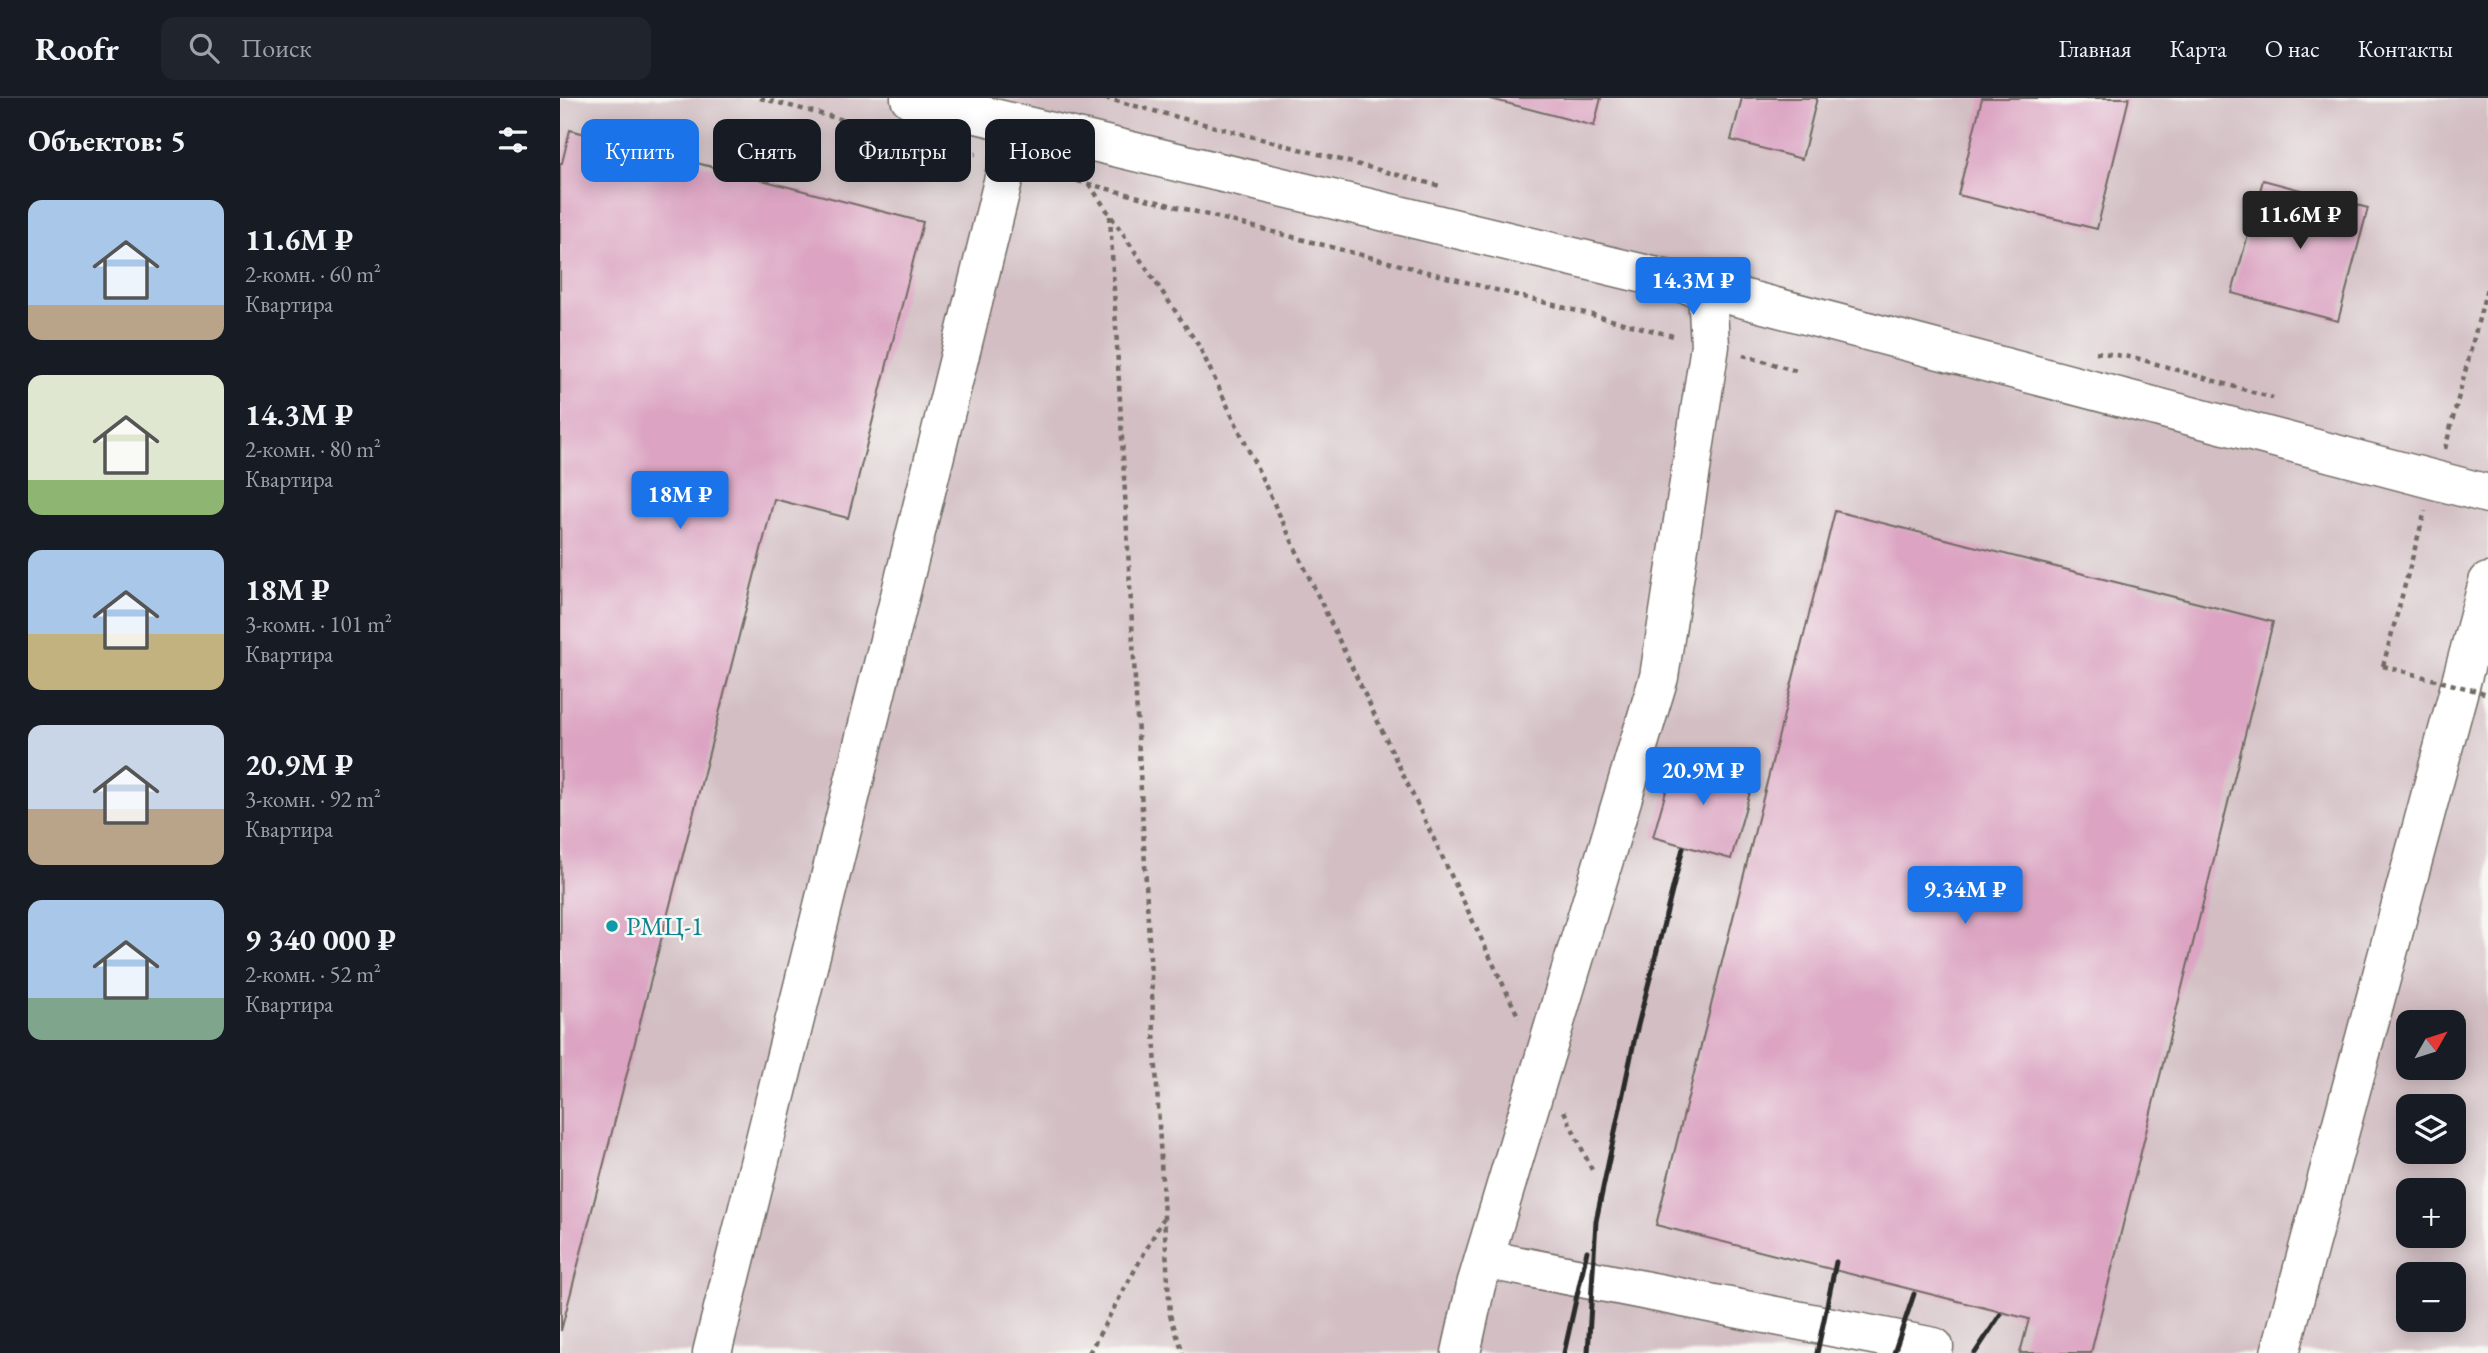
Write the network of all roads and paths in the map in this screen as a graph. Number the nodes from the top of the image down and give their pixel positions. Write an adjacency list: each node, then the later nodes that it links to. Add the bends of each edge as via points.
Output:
1 (760, 98): 3 (path)
2 (910, 98): 4 (street)
3 (842, 119)
4 (993, 119)
5 (1095, 144): 10 (street)
6 (1003, 182): 22 (street)
7 (1082, 182): 8 (path)
8 (1089, 184): 9 (path); 11 (path)
9 (1110, 216): 17 (path, via 1199,346); 19 (path)
10 (1707, 289): 11 (street); 13 (street)
11 (1710, 346): 12 (path); 17 (street, via 1659,677)
12 (1800, 372)
13 (2488, 494)
14 (2488, 583): 26 (street)
15 (2383, 666): 16 (path, bridge)
16 (2488, 694)
17 (1542, 1066): 18 (path); 20 (street)
18 (1592, 1170)
19 (1164, 1217): 23 (path); 24 (path, via 1170,1315)
20 (1484, 1259): 21 (street); 25 (street)
21 (1934, 1347)
22 (712, 1353)
23 (1089, 1353)
24 (1183, 1353)
25 (1461, 1353)
26 (2280, 1353)

